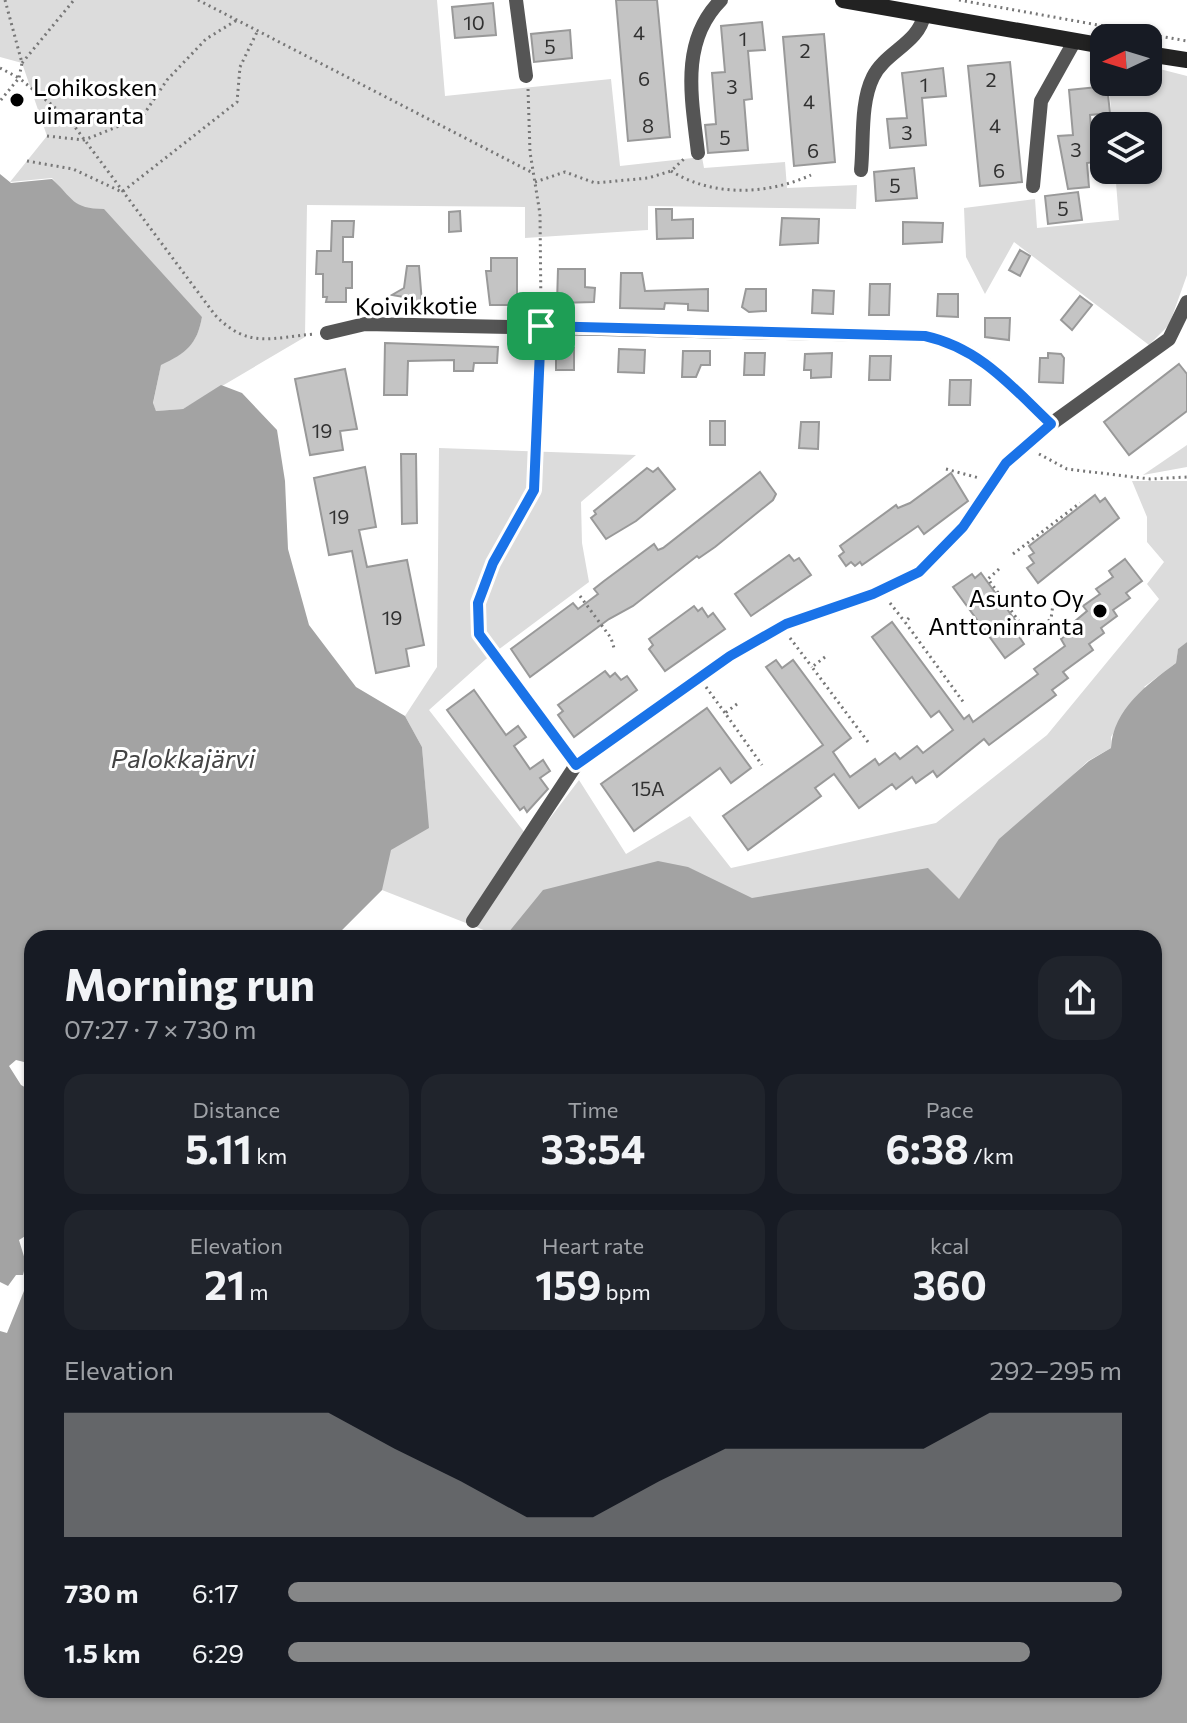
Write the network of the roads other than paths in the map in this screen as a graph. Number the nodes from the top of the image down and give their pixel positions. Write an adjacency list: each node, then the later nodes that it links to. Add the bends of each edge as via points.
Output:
1 (516, 0): 9 (street)
2 (721, 0): 10 (street, via 698,35 690,62)
3 (843, 0): 4 (street)
4 (924, 15): 5 (street); 11 (street, via 918,31 872,78)
5 (1074, 42): 6 (street); 12 (street, via 1041,101)
6 (1090, 44)
7 (1162, 56): 8 (street)
8 (1187, 60)
9 (526, 76)
10 (698, 150)
11 (861, 170)
12 (1033, 186)
13 (1187, 302): 15 (street, via 1169,339)
14 (327, 333): 15 (street, Koivikkotie, via 365,324 925,336 949,341 986,361)
15 (1051, 424): 17 (street, via 1006,463 963,527 919,572 786,624 730,656)
16 (479, 634): 17 (street)
17 (576, 765): 18 (street)
18 (473, 921)

